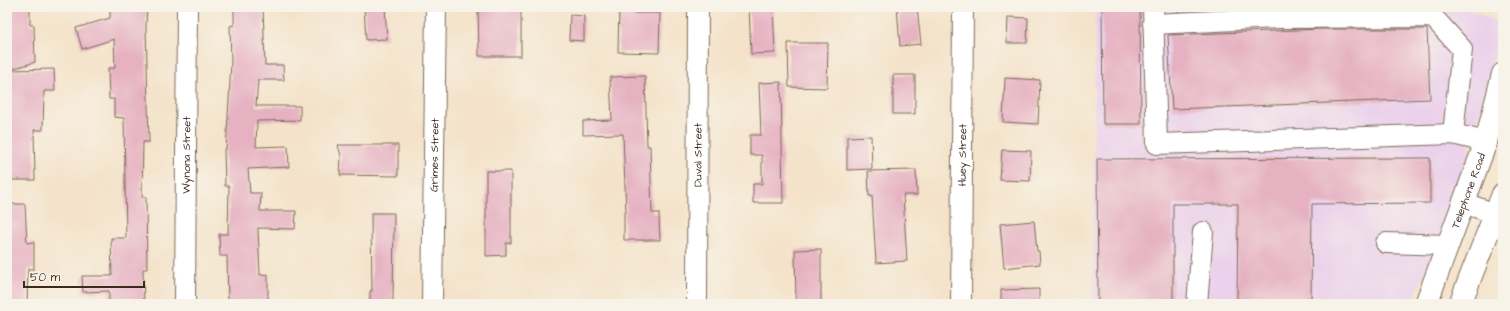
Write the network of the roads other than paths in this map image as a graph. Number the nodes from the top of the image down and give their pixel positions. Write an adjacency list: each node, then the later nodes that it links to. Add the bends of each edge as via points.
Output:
1 (187, 7): 15 (street, Wynona Street)
2 (436, 7): 16 (street, Grimes Street)
3 (698, 7): 17 (street, Duval Street)
4 (963, 7): 18 (street, Huey Street)
5 (1153, 15): 7 (street, via 1279,18 1433,17 1462,49); 7 (street, via 1157,144)
6 (1503, 74): 8 (main road, Telephone Road)
7 (1454, 134): 8 (street)
8 (1486, 142): 10 (main road, Telephone Road)
9 (1503, 194): 11 (main road)
10 (1463, 204): 11 (street); 14 (main road, Telephone Road)
11 (1499, 215): 21 (main road)
12 (1203, 232): 19 (street)
13 (1386, 243): 14 (street)
14 (1448, 245): 20 (main road, Telephone Road)
15 (185, 304)
16 (432, 304)
17 (697, 304)
18 (961, 304)
19 (1197, 304)
20 (1426, 304)
21 (1460, 304)

